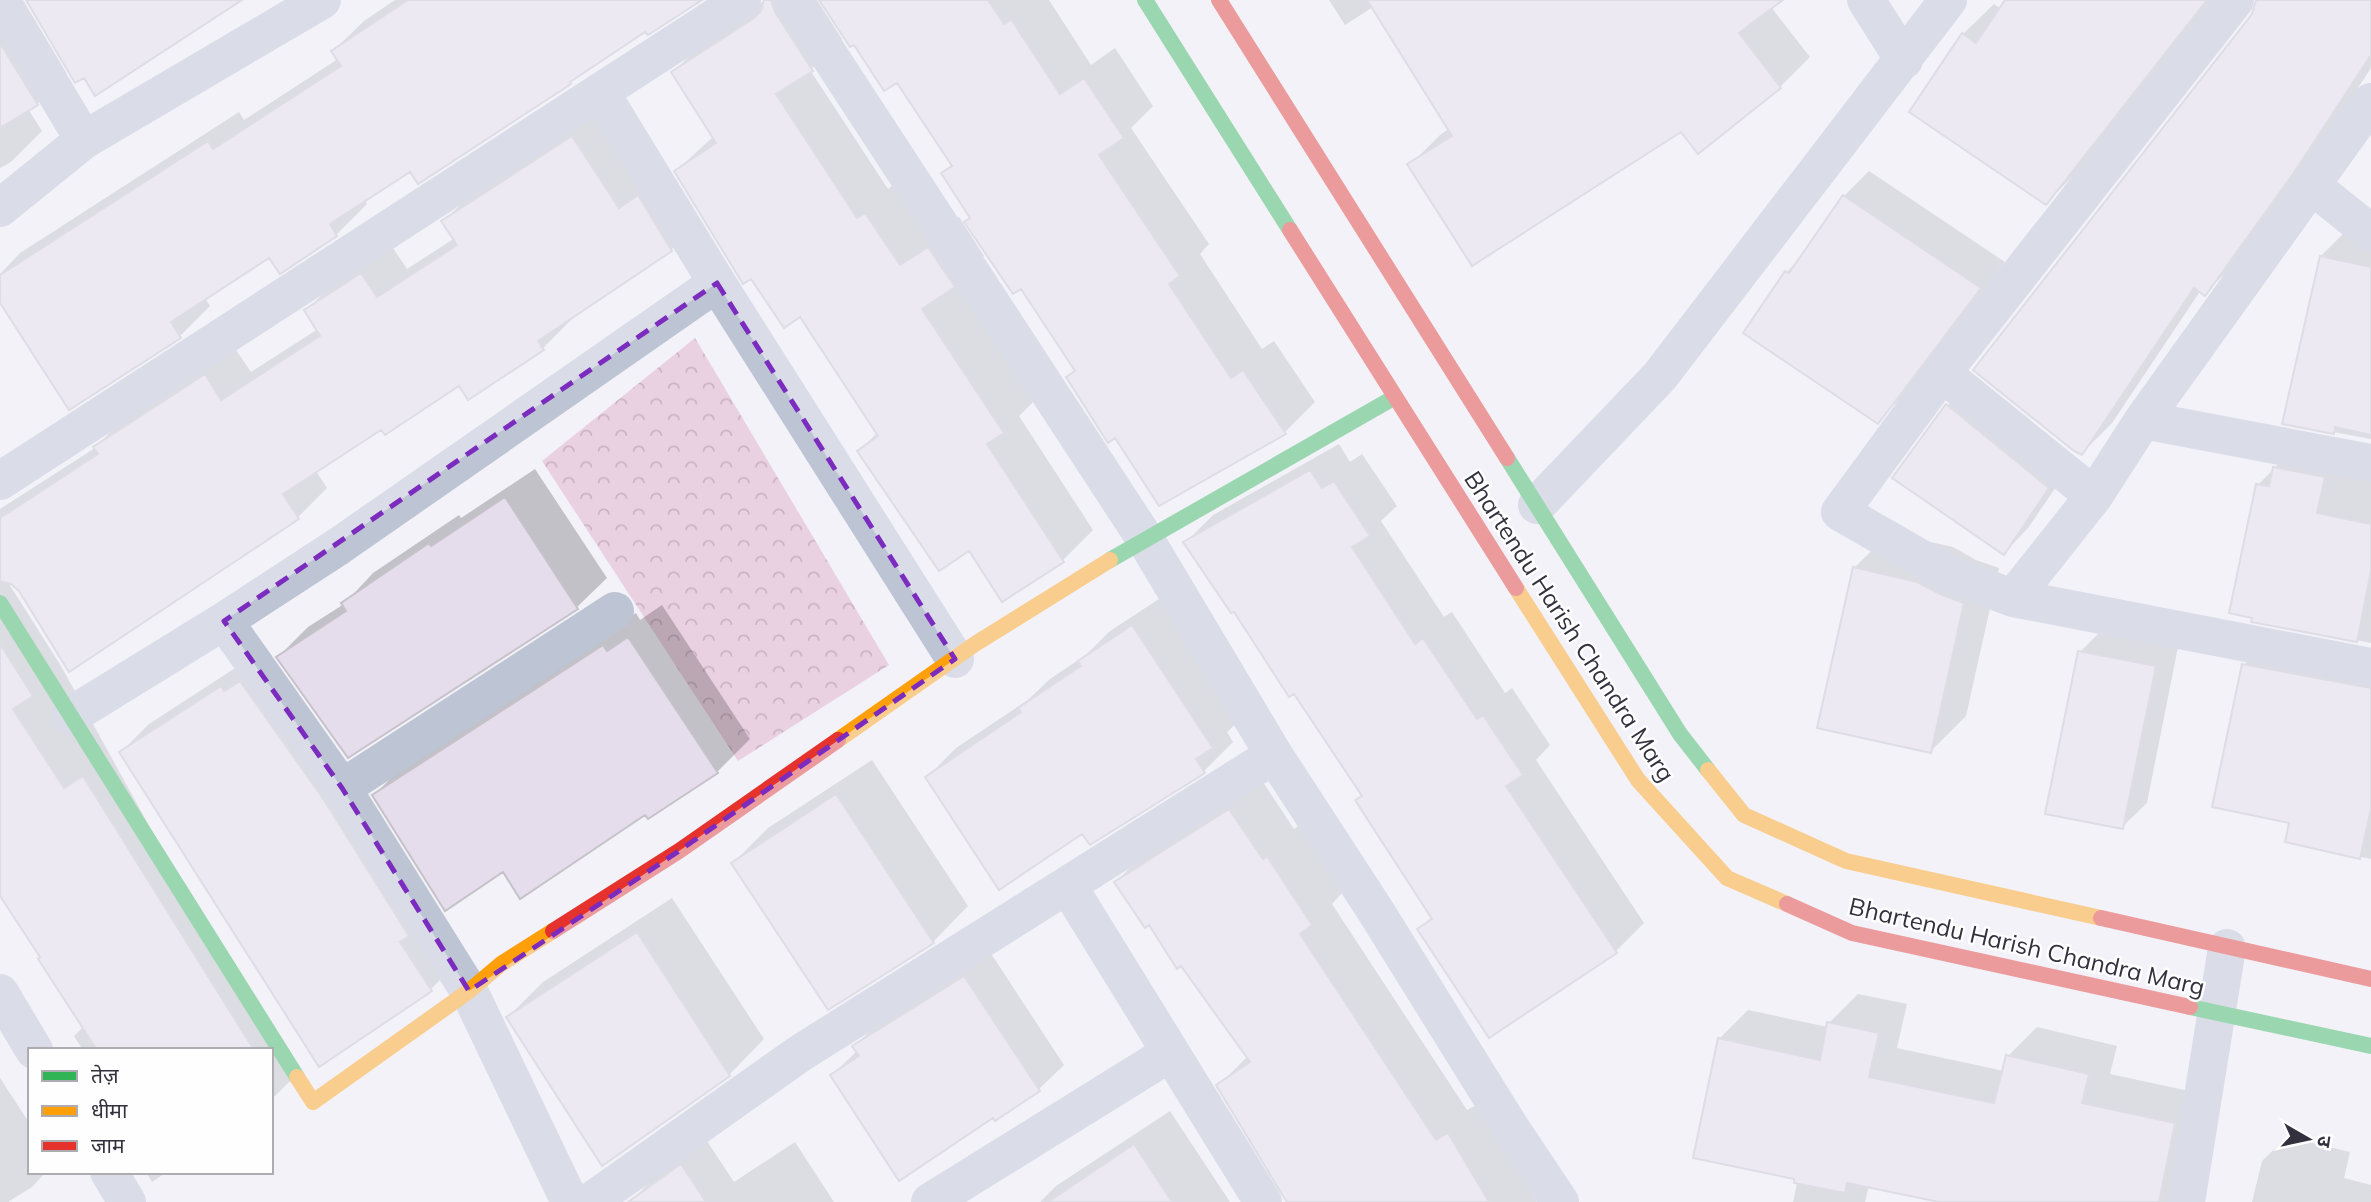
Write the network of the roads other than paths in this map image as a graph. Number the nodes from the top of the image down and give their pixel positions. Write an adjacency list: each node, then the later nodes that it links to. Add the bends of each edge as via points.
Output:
1 (0, 0): 13 (street)
2 (322, 0): 13 (street)
3 (742, 0): 11 (street)
4 (793, 0): 25 (street)
5 (1145, 0): 19 (main road, Bhartendu Harish Chandra Marg)
6 (1219, 0): 24 (main road, Bhartendu Harish Chandra Marg)
7 (1866, 0): 10 (street)
8 (1948, 0): 10 (street)
9 (2235, 0): 18 (street)
10 (1904, 60): 24 (street, via 1660,376)
11 (601, 93): 17 (street); 22 (street)
12 (2371, 102): 14 (street)
13 (84, 140): 15 (street)
14 (2311, 185): 16 (street); 20 (street)
15 (0, 208)
16 (2371, 233)
17 (718, 283): 29 (street); 30 (street)
18 (1942, 373): 23 (street); 26 (street, via 1840,512 1948,574)
19 (1395, 397): 25 (main road); 40 (main road, Bhartendu Harish Chandra Marg, via 1638,780 1727,878 1852,933)
20 (2143, 420): 21 (street); 23 (street)
21 (2371, 463)
22 (0, 481)
23 (2094, 496): 26 (street)
24 (1536, 505): 36 (main road, Bhartendu Harish Chandra Marg, via 1680,734 1744,815 1846,861)
25 (1145, 539): 30 (main road); 33 (street)
26 (2013, 598): 31 (street)
27 (0, 603): 32 (main road)
28 (615, 611): 34 (street)
29 (224, 621): 32 (street); 34 (street)
30 (956, 659): 38 (main road)
31 (2371, 667)
32 (70, 716): 38 (main road, via 313,1102)
33 (1274, 755): 35 (street); 50 (street)
34 (342, 788): 38 (street)
35 (1068, 886): 43 (street); 47 (street, via 799,1054)
36 (2227, 948): 37 (main road, Bhartendu Harish Chandra Marg); 40 (street)
37 (2371, 979)
38 (469, 990): 46 (street)
39 (0, 993): 42 (street)
40 (2216, 1012): 41 (main road, Bhartendu Harish Chandra Marg); 51 (street)
41 (2371, 1045)
42 (33, 1048)
43 (1170, 1053): 48 (street); 49 (street)
44 (110, 1174): 45 (street)
45 (127, 1202)
46 (570, 1202)
47 (590, 1202)
48 (930, 1202)
49 (1263, 1202)
50 (1560, 1202)
51 (2186, 1202)

